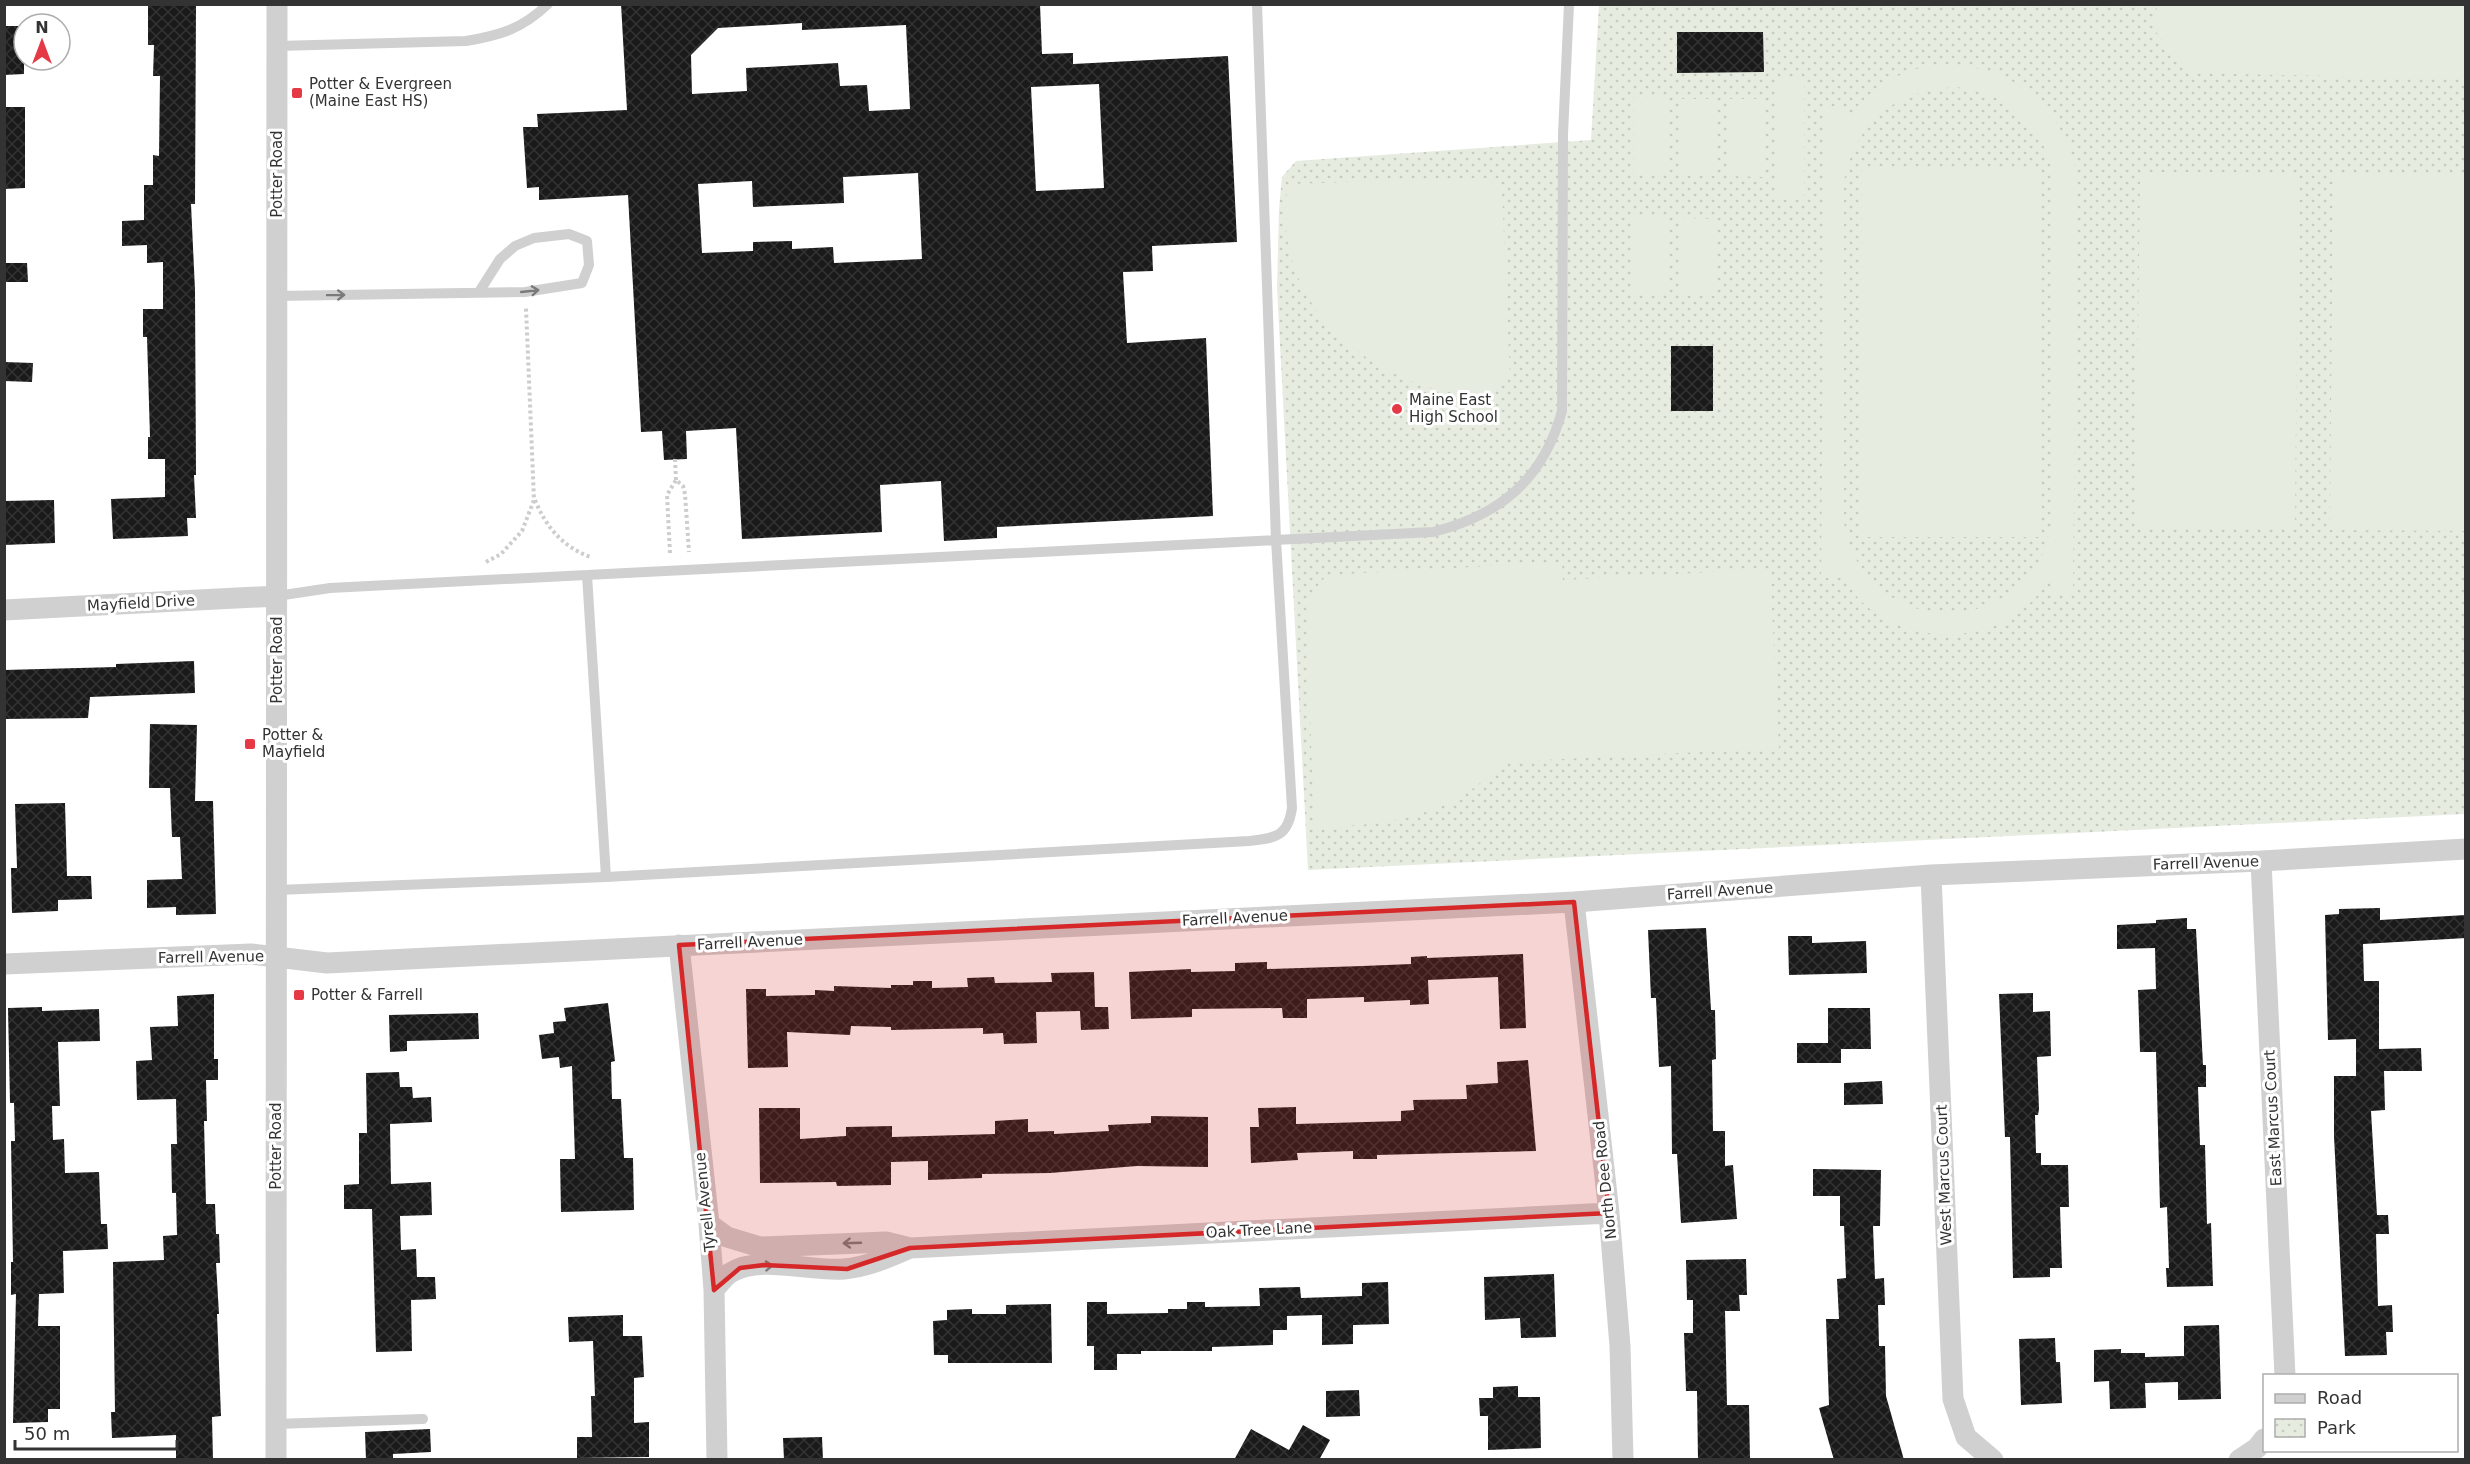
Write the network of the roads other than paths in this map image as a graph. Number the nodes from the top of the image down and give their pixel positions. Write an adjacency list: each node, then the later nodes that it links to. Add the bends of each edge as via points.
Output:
1 (277, 4): 5 (street, Potter Road)
2 (548, 4): 5 (lane, via 530,21 514,29 466,41)
3 (1257, 4): 8 (lane)
4 (1569, 4): 8 (lane, via 1563,134 1562,411 1545,456 1512,495 1459,525 1433,532)
5 (277, 46): 7 (street, Potter Road)
6 (479, 292): 6 (lane, one-way to 6, via 525,292 582,283 589,266 587,241 569,234 534,238 515,246 500,259); 7 (lane, one-way to 6)
7 (277, 296): 10 (street, Potter Road)
8 (1276, 540): 9 (lane); 15 (lane, via 1292,808 1290,823 1283,833 1249,842)
9 (587, 575): 10 (lane, via 321,588); 15 (lane)
10 (277, 596): 11 (street, Mayfield Drive); 16 (street, Potter Road)
11 (4, 610)
12 (2466, 849): 13 (street, Farrell Avenue)
13 (2261, 861): 14 (street, Farrell Avenue); 25 (street, East Marcus Court)
14 (1931, 875): 17 (street, Farrell Avenue); 32 (street, West Marcus Court, via 1953,1399 1965,1437)
15 (606, 877): 16 (lane)
16 (277, 890): 19 (street, Potter Road)
17 (1574, 902): 18 (street, Farrell Avenue); 21 (street, North Dee Road)
18 (679, 945): 19 (street, Farrell Avenue, via 327,963); 22 (street, Tyrell Avenue)
19 (276, 957): 20 (street, Farrell Avenue, via 251,954); 27 (street, Potter Road)
20 (4, 964)
21 (1609, 1213): 23 (street, Oak Tree Lane); 31 (street, North Dee Road, via 1620,1346)
22 (709, 1224): 23 (street, Oak Tree Lane, one-way to 22, via 886,1242 760,1247 727,1237); 24 (street, Tyrell Avenue)
23 (910, 1248): 24 (street, Oak Tree Lane, one-way to 23, via 728,1274 740,1268 764,1265 847,1269)
24 (714, 1290): 30 (street, Tyrell Avenue)
25 (2285, 1374)
26 (423, 1419): 27 (lane)
27 (276, 1424): 29 (street, Potter Road)
28 (2263, 1441): 33 (street)
29 (276, 1460)
30 (717, 1460)
31 (1623, 1460)
32 (1993, 1460)
33 (2239, 1460)

